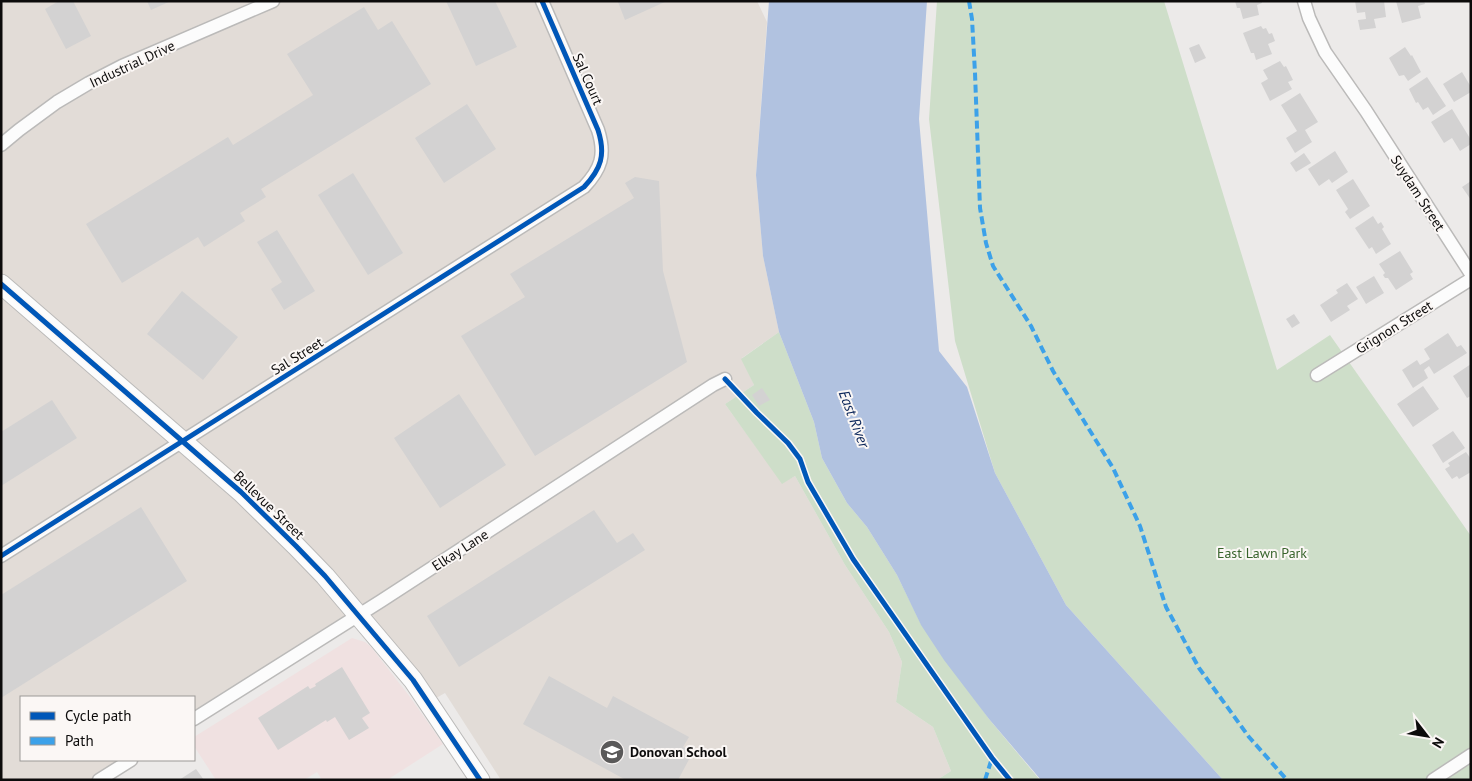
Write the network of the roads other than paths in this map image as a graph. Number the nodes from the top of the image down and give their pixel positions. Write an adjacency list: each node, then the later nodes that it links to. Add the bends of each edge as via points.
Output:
1 (273, 1): 4 (street, Industrial Drive, via 89,83 50,107)
2 (542, 1): 5 (street, Sal Court, via 598,130 602,142)
3 (1304, 1): 6 (street, Suydam Street, via 1325,52)
4 (1, 145)
5 (599, 167): 11 (street, Sal Street, via 584,187)
6 (1471, 274)
7 (1471, 279): 9 (street, Grignon Street)
8 (1, 284): 11 (street, Bellevue Street)
9 (1317, 375)
10 (725, 379): 13 (street, Elkay Lane)
11 (183, 441): 12 (street, Sal Street); 13 (street, Bellevue Street, via 275,525 325,576)
12 (1, 556)
13 (358, 616): 14 (street, Elkay Lane); 18 (street, Bellevue Street, via 413,680)
14 (195, 718)
15 (1471, 755): 19 (street)
16 (129, 761): 17 (street)
17 (99, 780)
18 (480, 780)
19 (1433, 780)

